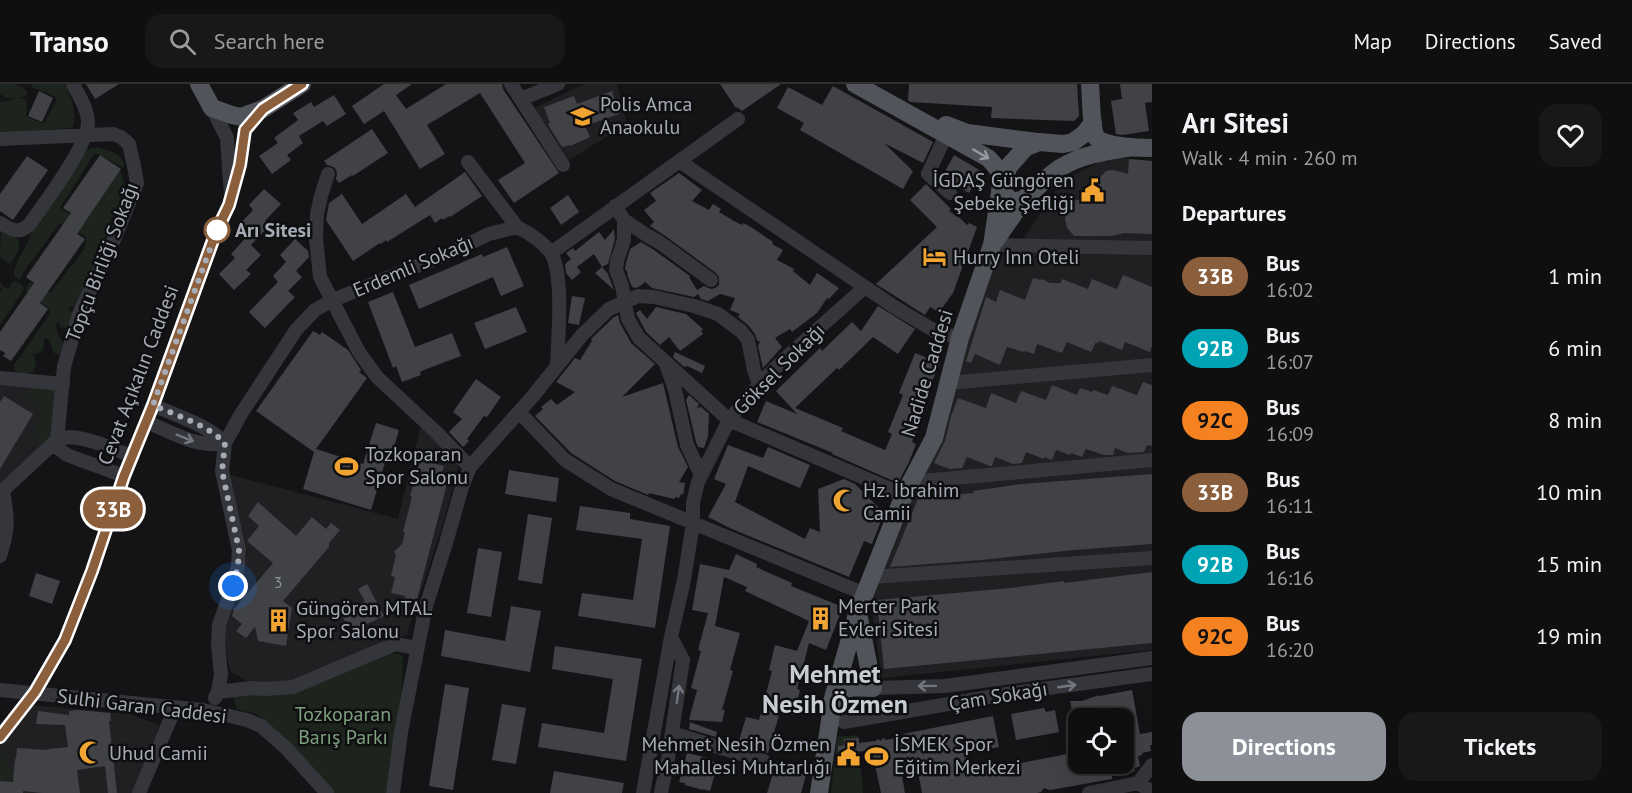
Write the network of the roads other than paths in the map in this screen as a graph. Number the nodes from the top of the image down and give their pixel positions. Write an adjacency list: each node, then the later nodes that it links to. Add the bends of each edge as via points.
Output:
1 (73, 84): 14 (street, via 87,115)
2 (199, 84): 10 (main road, Cevat Açıkalın Caddesi)
3 (302, 84): 11 (main road)
4 (511, 84): 9 (street)
5 (558, 84): 9 (street)
6 (855, 84): 15 (main road)
7 (864, 84): 17 (main road, via 921,116 967,133)
8 (1090, 84): 13 (main road)
9 (521, 99): 22 (street)
10 (212, 108): 11 (main road, via 241,117); 27 (street, Cevat Açıkalın Caddesi, via 227,138)
11 (263, 109): 27 (street, via 245,130)
12 (738, 119): 20 (street)
13 (1093, 123): 17 (main road, via 1073,142); 18 (main road, via 1100,140)
14 (85, 134): 16 (street, Topçu Birliği Sokağı); 31 (street, via 29,225 19,232); 46 (street, Topçu Birliği Sokağı, via 113,134 125,140 136,183 79,314)
15 (946, 135): 25 (main road, one-way to 25, via 996,165); 26 (street, via 928,174)
16 (0, 139)
17 (1039, 142): 24 (main road, via 1052,148 1057,157); 25 (main road, via 1018,154)
18 (1133, 147): 19 (main road); 24 (main road, via 1084,157)
19 (1152, 148)
20 (679, 161): 29 (street); 37 (street)
21 (468, 162): 32 (street)
22 (563, 165)
23 (328, 174): 38 (street, via 317,214 316,239 320,277)
24 (1049, 177): 28 (main road)
25 (1001, 185): 28 (main road, via 1011,200); 33 (main road)
26 (950, 193)
27 (231, 196): 48 (street, Cevat Açıkalın Caddesi)
28 (1024, 199): 33 (main road)
29 (615, 206): 30 (street); 35 (street)
30 (624, 220): 36 (street); 39 (street, via 624,240 616,270)
31 (0, 223)
32 (517, 227): 35 (street); 38 (street, Erdemli Sokağı, via 489,234)
33 (992, 245): 34 (street); 40 (main road, Nadide Caddesi)
34 (1152, 248)
35 (551, 253): 43 (street, via 559,277)
36 (711, 280)
37 (865, 287): 40 (street, via 935,331); 47 (street, Göksel Sokağı)
38 (333, 300): 53 (street, Erdemli Sokağı, via 315,310 296,330); 56 (street, via 359,352 377,377)
39 (624, 301): 41 (street, via 633,331); 43 (street, via 602,315); 47 (street, via 638,296 654,297 718,314 748,340)
40 (960, 338): 45 (main road, Nadide Caddesi)
41 (665, 362): 50 (street); 57 (street, via 687,446)
42 (1152, 365): 45 (street)
43 (557, 366): 49 (street)
44 (0, 378): 46 (street)
45 (948, 383): 59 (main road, Nadide Caddesi, via 934,438)
46 (63, 384): 52 (street, Topçu Birliği Sokağı)
47 (759, 384): 50 (street, Göksel Sokağı)
48 (153, 405): 51 (street, Cevat Açıkalın Caddesi); 53 (street, via 203,427)
49 (519, 412): 56 (street); 61 (street, via 565,460 612,489)
50 (729, 420): 57 (street, Göksel Sokağı); 59 (street)
51 (147, 422): 53 (street, one-way to 53, via 197,442); 54 (street, Cevat Açıkalın Caddesi)
52 (57, 440): 54 (street, via 67,436 79,438); 58 (street, via 59,450 67,455); 60 (street)
53 (225, 443): 73 (street, via 222,471 239,550 234,582 219,625)
54 (133, 456): 58 (street, Cevat Açıkalın Caddesi)
55 (1152, 460): 59 (street)
56 (470, 467): 67 (street, via 426,606)
57 (701, 475): 61 (street, Göksel Sokağı, via 693,503)
58 (124, 476): 72 (street, Cevat Açıkalın Caddesi, via 65,640)
59 (907, 488): 64 (main road, Nadide Caddesi)
60 (2, 492): 62 (street, via 8,528)
61 (693, 523): 64 (street); 66 (street, Göksel Sokağı)
62 (0, 556)
63 (1152, 558): 64 (street)
64 (868, 585): 65 (main road, Nadide Caddesi)
65 (858, 611): 70 (main road); 74 (main road, Nadide Caddesi)
66 (672, 638): 78 (street, one-way to 66, via 683,660); 87 (street, Göksel Sokağı)
67 (417, 648): 73 (street, via 395,644 293,687); 86 (street)
68 (1152, 658): 70 (street, Çam Sokağı, one-way to 70, via 945,686)
69 (1152, 674): 77 (street, Çam Sokağı, one-way to 69)
70 (873, 688): 74 (main road, via 855,687)
71 (0, 690): 72 (street, Sulhi Garan Caddesi)
72 (35, 692): 75 (street, Sulhi Garan Caddesi); 79 (street, Cevat Açıkalın Caddesi)
73 (218, 692): 76 (street)
74 (834, 694): 77 (main road, Nadide Caddesi)
75 (175, 708): 76 (street, Sulhi Garan Caddesi); 84 (street)
76 (202, 710): 85 (street, Sulhi Garan Caddesi, via 261,726)
77 (837, 718): 89 (main road, via 826,750)
78 (672, 733): 80 (street); 88 (street)
79 (0, 737)
80 (764, 761)
81 (1152, 765): 82 (street)
82 (1138, 783): 83 (street); 90 (street)
83 (1095, 792)
84 (139, 793)
85 (327, 793)
86 (393, 793)
87 (643, 793)
88 (661, 793)
89 (819, 793)
90 (1149, 793)

